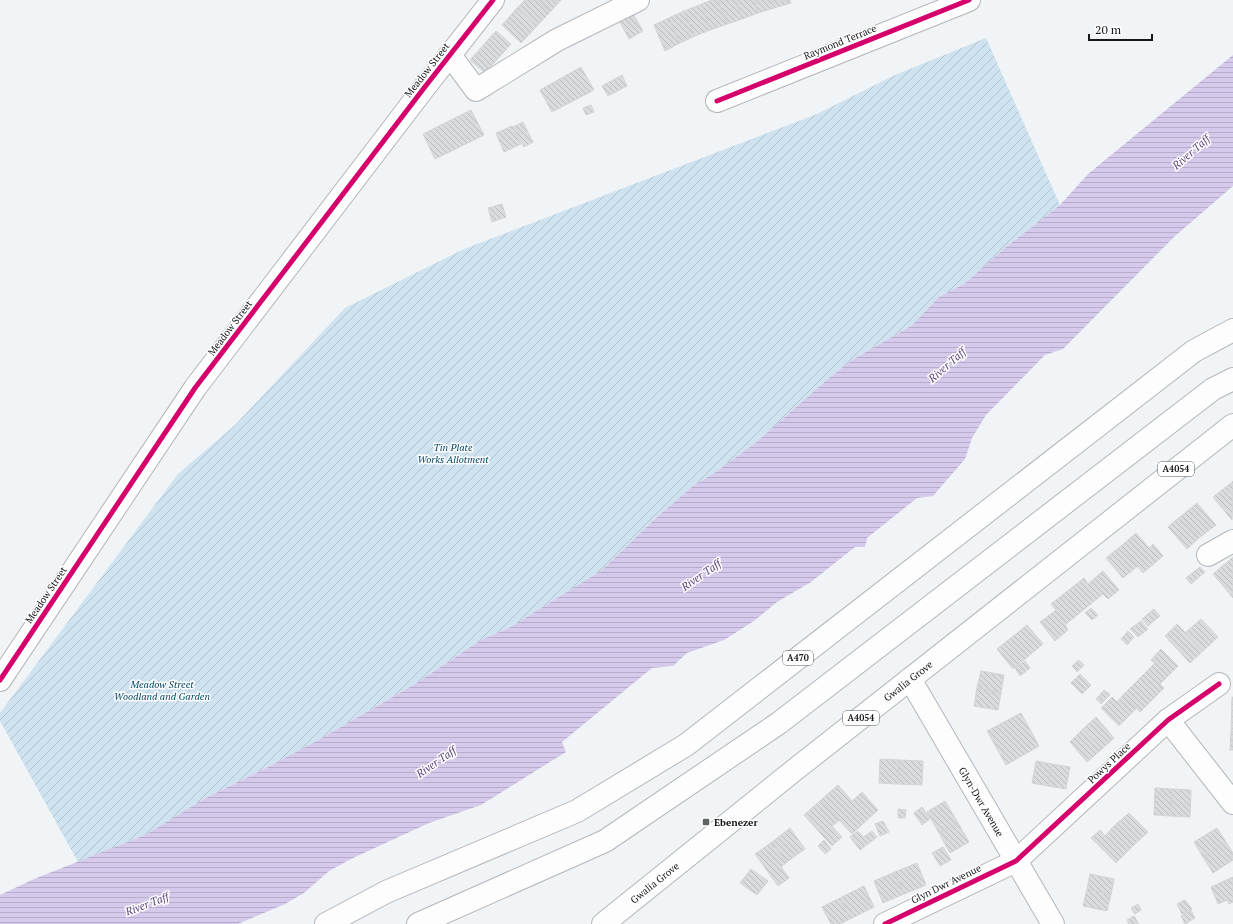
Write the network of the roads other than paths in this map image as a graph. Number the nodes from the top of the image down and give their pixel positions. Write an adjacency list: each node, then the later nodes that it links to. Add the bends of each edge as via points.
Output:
1 (494, 0): 4 (main road, Meadow Street)
2 (638, 0): 4 (main road, via 557,40 476,90)
3 (969, 0): 5 (main road, Raymond Terrace)
4 (450, 55): 11 (main road, Meadow Street, via 195,388)
5 (717, 101)
6 (1233, 330): 17 (main road, A470, via 1194,351 686,745 577,811 386,892)
7 (1233, 379): 18 (main road, via 1213,389 779,723 605,841)
8 (1233, 425): 12 (main road, Gwalia Grove / A4054)
9 (1233, 541): 10 (main road)
10 (1208, 555)
11 (0, 680)
12 (910, 680): 16 (main road, Glyn-Dwr Avenue); 19 (main road, Gwalia Grove / A4054)
13 (1219, 684): 14 (main road, Powys Place)
14 (1168, 720): 15 (main road); 16 (main road, Powys Place)
15 (1233, 803)
16 (1016, 861): 20 (main road, Glyn Dwr Avenue); 21 (main road, Glyn-Dwr Avenue)
17 (326, 924)
18 (418, 924)
19 (603, 924)
20 (884, 924)
21 (1053, 924)

